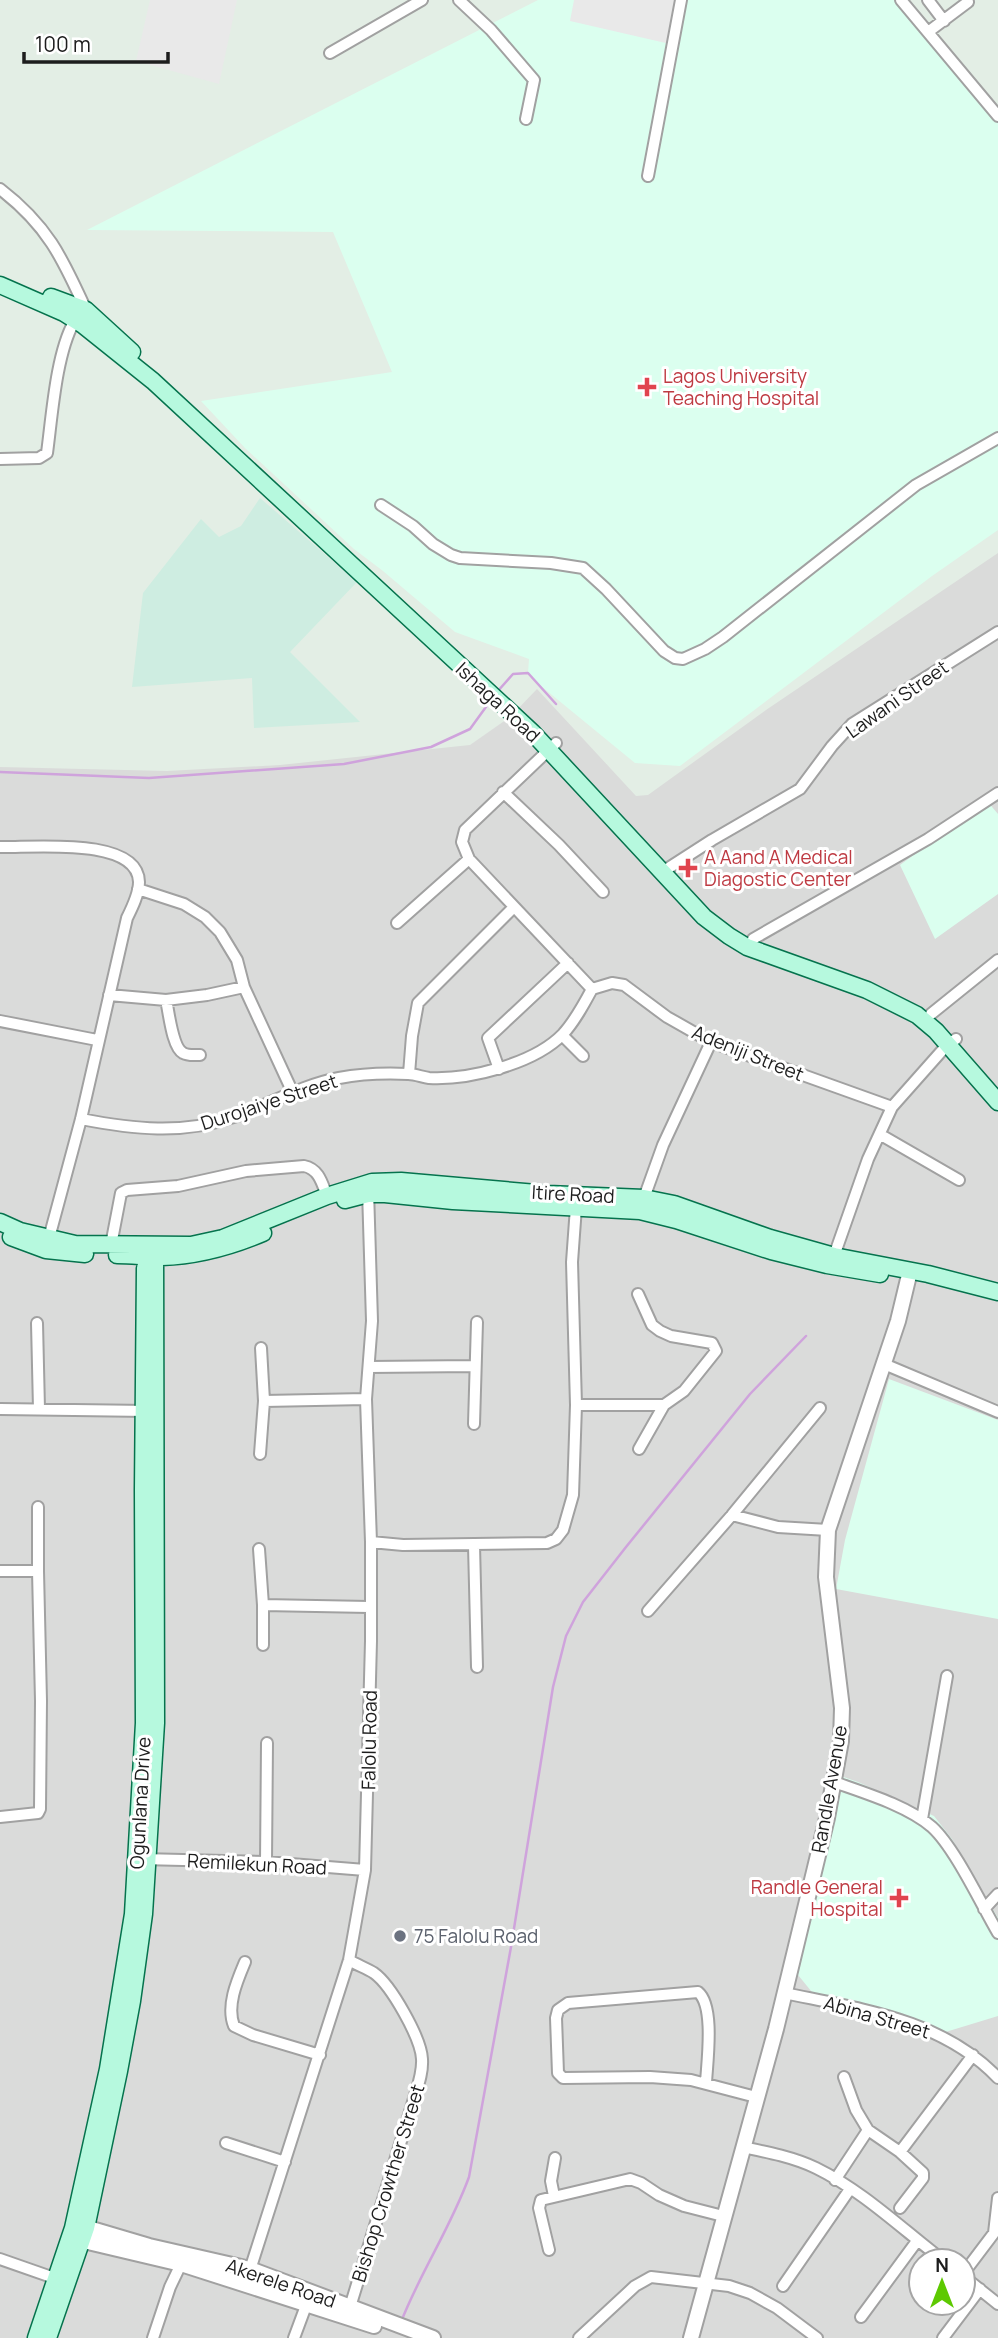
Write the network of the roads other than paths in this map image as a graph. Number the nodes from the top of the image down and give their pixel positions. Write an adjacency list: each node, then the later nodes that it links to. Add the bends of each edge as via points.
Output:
1 (422, 0): 9 (street)
2 (459, 0): 11 (street, via 534,80)
3 (681, 0): 12 (street)
4 (901, 0): 8 (street)
5 (928, 0): 7 (street)
6 (968, 2): 7 (street)
7 (944, 21): 8 (street)
8 (928, 32): 10 (street)
9 (330, 53)
10 (998, 116)
11 (526, 119)
12 (648, 176)
13 (0, 189): 16 (street, via 43,228 67,268)
14 (0, 277): 16 (main road, Ishaga Road)
15 (0, 285): 16 (main road, Ishaga Road)
16 (80, 315): 18 (street, via 56,383 47,453 39,458); 21 (main road, Ishaga Road)
17 (998, 438): 19 (street, via 916,485 723,637 683,659 664,651 583,568 460,558)
18 (0, 459)
19 (381, 505)
20 (998, 632): 26 (street, Lawani Street, via 852,724 800,789)
21 (552, 746): 22 (street); 26 (main road, Ishaga Road, via 629,823); 43 (main road, Ishaga Road, via 704,917 729,936 775,958 882,996)
22 (503, 792): 25 (street, via 465,830 462,842); 28 (street)
23 (998, 793): 31 (street)
24 (0, 847): 27 (street, via 88,847 122,856 134,866)
25 (469, 859): 29 (street); 30 (street)
26 (667, 869): 31 (main road, Ishaga Road, via 732,931)
27 (138, 889): 34 (street, via 184,904 205,917 237,960); 36 (street)
28 (603, 892)
29 (513, 908): 33 (street); 47 (street, via 418,1003)
30 (397, 923)
31 (752, 939): 38 (main road, Ishaga Road, via 870,982)
32 (998, 960): 38 (street)
33 (568, 963): 35 (street); 46 (street, via 488,1038)
34 (244, 986): 37 (street); 49 (street)
35 (592, 989): 40 (street, Durojaiye Street); 42 (street, Adeniji Street, via 624,985)
36 (109, 995): 37 (street); 41 (street)
37 (166, 1000): 44 (street, via 175,1044 180,1052)
38 (931, 1014): 43 (main road, Ishaga Road)
39 (0, 1021): 41 (street)
40 (562, 1035): 45 (street); 46 (street, Durojaiye Street)
41 (97, 1040): 52 (street)
42 (711, 1042): 51 (street, Adeniji Street); 57 (street, via 663,1145)
43 (952, 1042): 48 (main road, Ishaga Road); 50 (main road, Ishaga Road); 51 (street)
44 (200, 1055)
45 (583, 1056)
46 (499, 1069): 47 (street, Durojaiye Street, via 456,1077)
47 (409, 1074): 49 (street, Durojaiye Street, via 339,1078)
48 (998, 1089)
49 (293, 1093): 52 (street, Durojaiye Street, via 232,1118 173,1130)
50 (998, 1102)
51 (892, 1107): 53 (street)
52 (81, 1119): 61 (street)
53 (881, 1135): 54 (street); 64 (street)
54 (960, 1180)
55 (367, 1188): 56 (main road, Itire Road); 57 (main road, Itire Road, via 401,1181); 58 (main road, Itire Road, via 453,1201); 63 (main road, Itire Road, via 228,1247 198,1254); 74 (street, Falolu Road, via 372,1321)
56 (327, 1196): 62 (street, via 318,1174 304,1166 127,1190 117,1201); 63 (main road, Itire Road, via 216,1240)
57 (645, 1198): 64 (main road, Itire Road)
58 (576, 1207): 65 (main road, Itire Road, via 640,1211 796,1257); 77 (street, via 572,1262)
59 (0, 1222): 61 (main road)
60 (0, 1232): 63 (main road, via 59,1252)
61 (49, 1238): 62 (main road)
62 (111, 1245): 63 (main road)
63 (149, 1249): 82 (main road, Ogunlana Drive, via 157,1316)
64 (834, 1255): 65 (main road, Itire Road)
65 (909, 1275): 66 (main road, Itire Road); 68 (main road, Itire Road); 72 (street, Randle Avenue)
66 (998, 1292)
67 (638, 1294): 78 (street, via 652,1325 665,1334 716,1347 684,1391)
68 (998, 1300)
69 (37, 1322): 81 (street)
70 (477, 1322): 73 (street)
71 (261, 1348): 76 (street)
72 (884, 1364): 83 (street); 89 (street, Randle Avenue)
73 (474, 1366): 74 (street); 84 (street)
74 (369, 1367): 75 (street, Falolu Road)
75 (366, 1399): 76 (street); 90 (street, Falolu Road)
76 (264, 1401): 86 (street)
77 (576, 1405): 78 (street); 91 (street, via 573,1494 560,1534 547,1543)
78 (664, 1405): 85 (street)
79 (820, 1408): 88 (street)
80 (0, 1409): 81 (street)
81 (39, 1409): 82 (street)
82 (149, 1411): 105 (main road, Ogunlana Drive, via 156,1723)
83 (998, 1412)
84 (474, 1424)
85 (639, 1450)
86 (260, 1454)
87 (38, 1507): 94 (street)
88 (732, 1515): 89 (street, via 778,1527); 97 (street)
89 (828, 1530): 102 (street, Randle Avenue, via 826,1577 842,1708)
90 (371, 1542): 91 (street); 96 (street, Falolu Road)
91 (474, 1545): 99 (street)
92 (259, 1549): 95 (street)
93 (0, 1571): 94 (street)
94 (38, 1571): 103 (street, via 40,1809 33,1815)
95 (263, 1605): 96 (street); 98 (street)
96 (369, 1607): 107 (street, Falolu Road)
97 (648, 1611)
98 (263, 1645)
99 (477, 1667)
100 (947, 1676): 104 (street)
101 (267, 1743): 106 (street)
102 (834, 1782): 104 (street); 113 (street, Randle Avenue)
103 (0, 1817)
104 (922, 1819): 109 (street, via 946,1844)
105 (143, 1859): 106 (street, Remilekun Road); 132 (main road, Ogunlana Drive, via 144,1914 132,2001)
106 (266, 1862): 107 (street, Remilekun Road)
107 (365, 1870): 111 (street, Falolu Road)
108 (998, 1894): 109 (street)
109 (984, 1909): 110 (street)
110 (998, 1933)
111 (349, 1961): 114 (street, Falolu Road); 148 (street, Bishop Crowther Street, via 375,1974 390,1991 422,2055 413,2102)
112 (245, 1962): 114 (street, via 232,1999 234,2026)
113 (785, 1993): 115 (street, Abina Street, via 921,2026); 119 (street, Randle Avenue)
114 (320, 2055): 125 (street, Falolu Road)
115 (973, 2055): 117 (street, Abina Street); 123 (street)
116 (844, 2077): 120 (street)
117 (998, 2078)
118 (706, 2083): 118 (street, via 708,2025 704,1997 698,1992 568,2003 558,2010 558,2073 563,2078 650,2077); 119 (street)
119 (756, 2097): 122 (street, Randle Avenue)
120 (868, 2130): 123 (street); 126 (street)
121 (226, 2143): 125 (street)
122 (742, 2147): 126 (street, via 815,2167); 131 (street, Randle Avenue)
123 (900, 2152): 130 (street, via 924,2176)
124 (555, 2158): 128 (street)
125 (285, 2162): 139 (street, Falolu Road)
126 (835, 2180): 127 (street)
127 (850, 2189): 133 (street); 143 (street)
128 (554, 2196): 131 (street, via 630,2179 684,2206); 135 (street, via 539,2203)
129 (998, 2198): 136 (street, via 994,2233)
130 (901, 2208)
131 (723, 2216): 141 (street, Randle Avenue)
132 (78, 2233): 138 (street); 139 (street, Akerele Road); 140 (main road, Ogunlana Drive)
133 (917, 2241): 134 (street); 149 (street)
134 (925, 2247)
135 (549, 2250)
136 (977, 2256)
137 (0, 2259): 140 (street)
138 (181, 2264): 142 (street); 154 (street)
139 (250, 2269): 142 (street, Falolu Road); 148 (street, Akerele Road)
140 (62, 2280): 152 (main road, Ogunlana Drive); 153 (main road, Ogunlana Drive)
141 (706, 2283): 157 (street, via 651,2277 640,2281); 158 (street, Randle Avenue); 159 (street, via 750,2293)
142 (246, 2286): 146 (street)
143 (783, 2286)
144 (977, 2286): 145 (street)
145 (980, 2288): 147 (street); 160 (street)
146 (307, 2303): 150 (street); 155 (street)
147 (998, 2304)
148 (350, 2307): 150 (street, Akerele Road)
149 (860, 2317)
150 (383, 2324): 151 (street, Akerele Road)
151 (403, 2333): 156 (street, Akerele Road)
152 (36, 2338)
153 (48, 2338)
154 (153, 2338)
155 (293, 2338)
156 (433, 2338)
157 (579, 2338)
158 (691, 2338)
159 (817, 2338)
160 (943, 2338)

